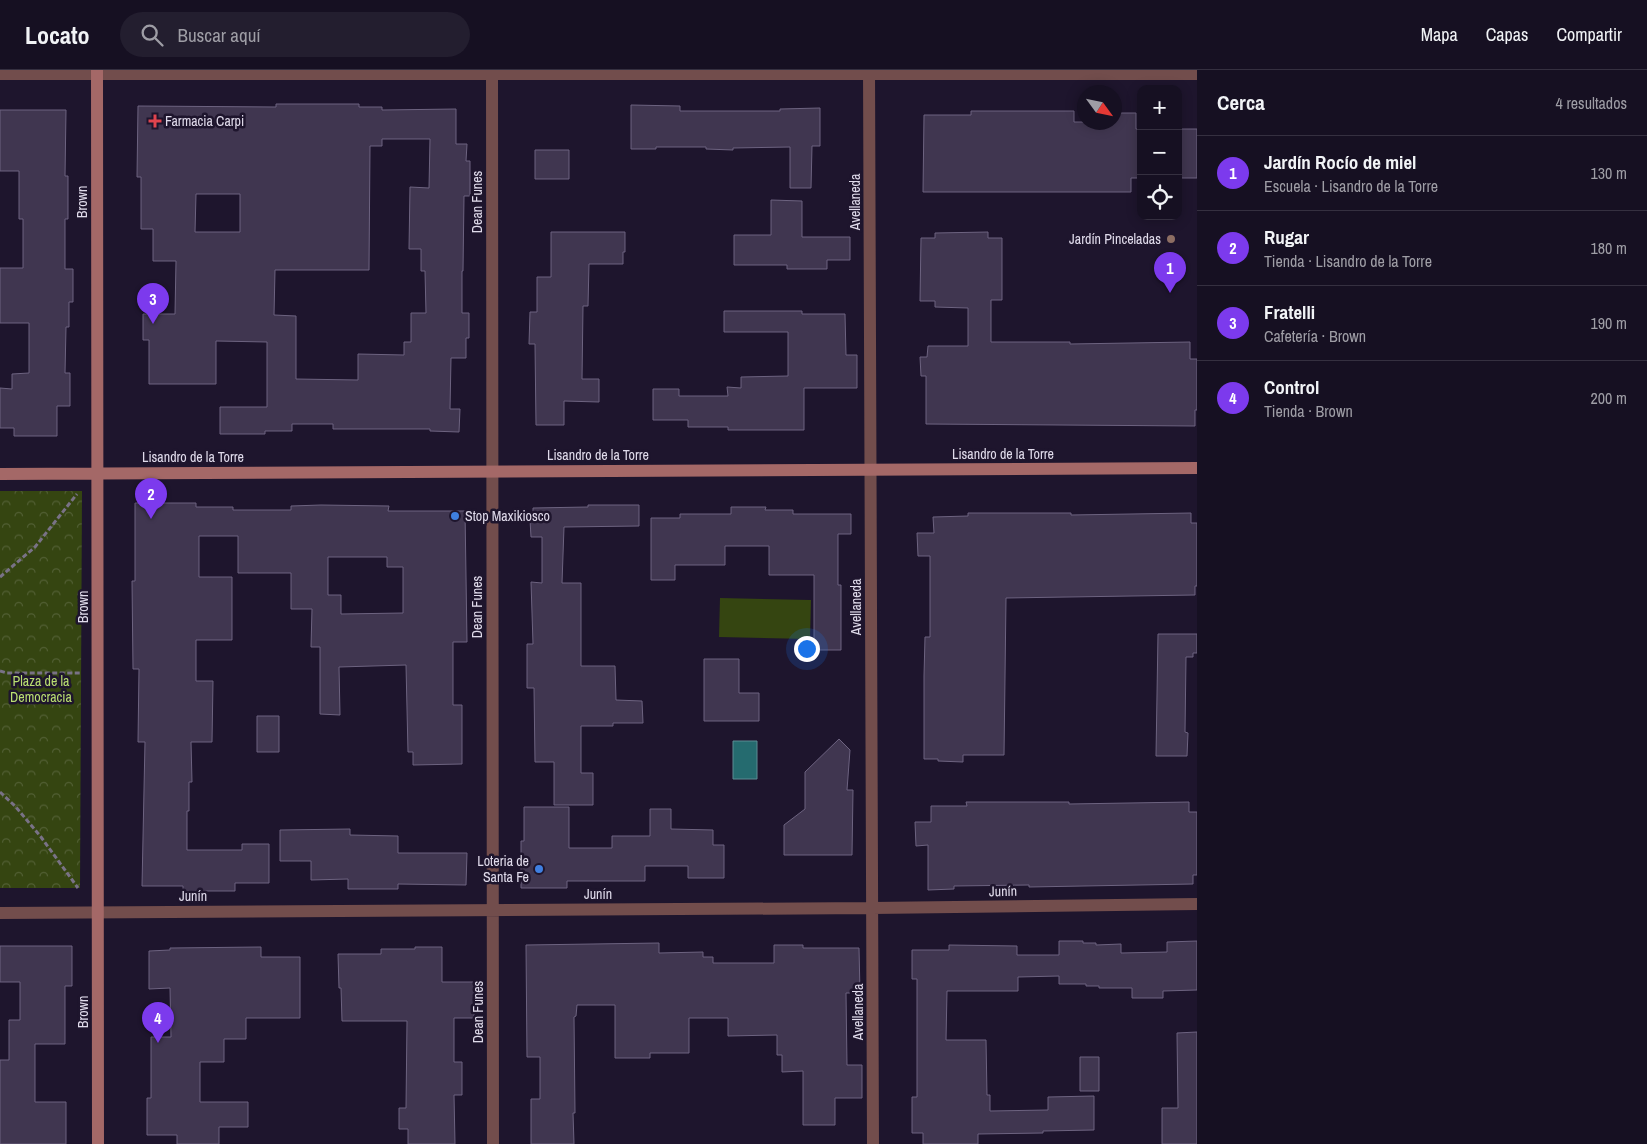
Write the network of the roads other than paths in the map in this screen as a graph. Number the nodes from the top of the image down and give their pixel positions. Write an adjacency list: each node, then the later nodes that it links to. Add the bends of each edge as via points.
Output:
1 (492, 72): 2 (street); 3 (street); 8 (street, Dean Funes)
2 (869, 72): 5 (street); 7 (street, Avellaneda)
3 (97, 73): 4 (street); 9 (main road, Brown)
4 (0, 74)
5 (1197, 74)
6 (1197, 468): 7 (main road, Lisandro de la Torre)
7 (871, 469): 8 (main road, Lisandro de la Torre); 12 (street, Avellaneda)
8 (492, 471): 9 (main road, Lisandro de la Torre); 13 (street, Dean Funes)
9 (97, 472): 10 (main road, Lisandro de la Torre); 14 (main road, Brown)
10 (0, 474)
11 (1197, 904): 12 (street, Junín)
12 (872, 908): 13 (street, Junín); 18 (street, Avellaneda)
13 (493, 910): 14 (street, Junín); 17 (street, Dean Funes)
14 (98, 911): 15 (street, Junín); 16 (main road, Brown)
15 (0, 913)
16 (98, 1144)
17 (493, 1144)
18 (873, 1144)

